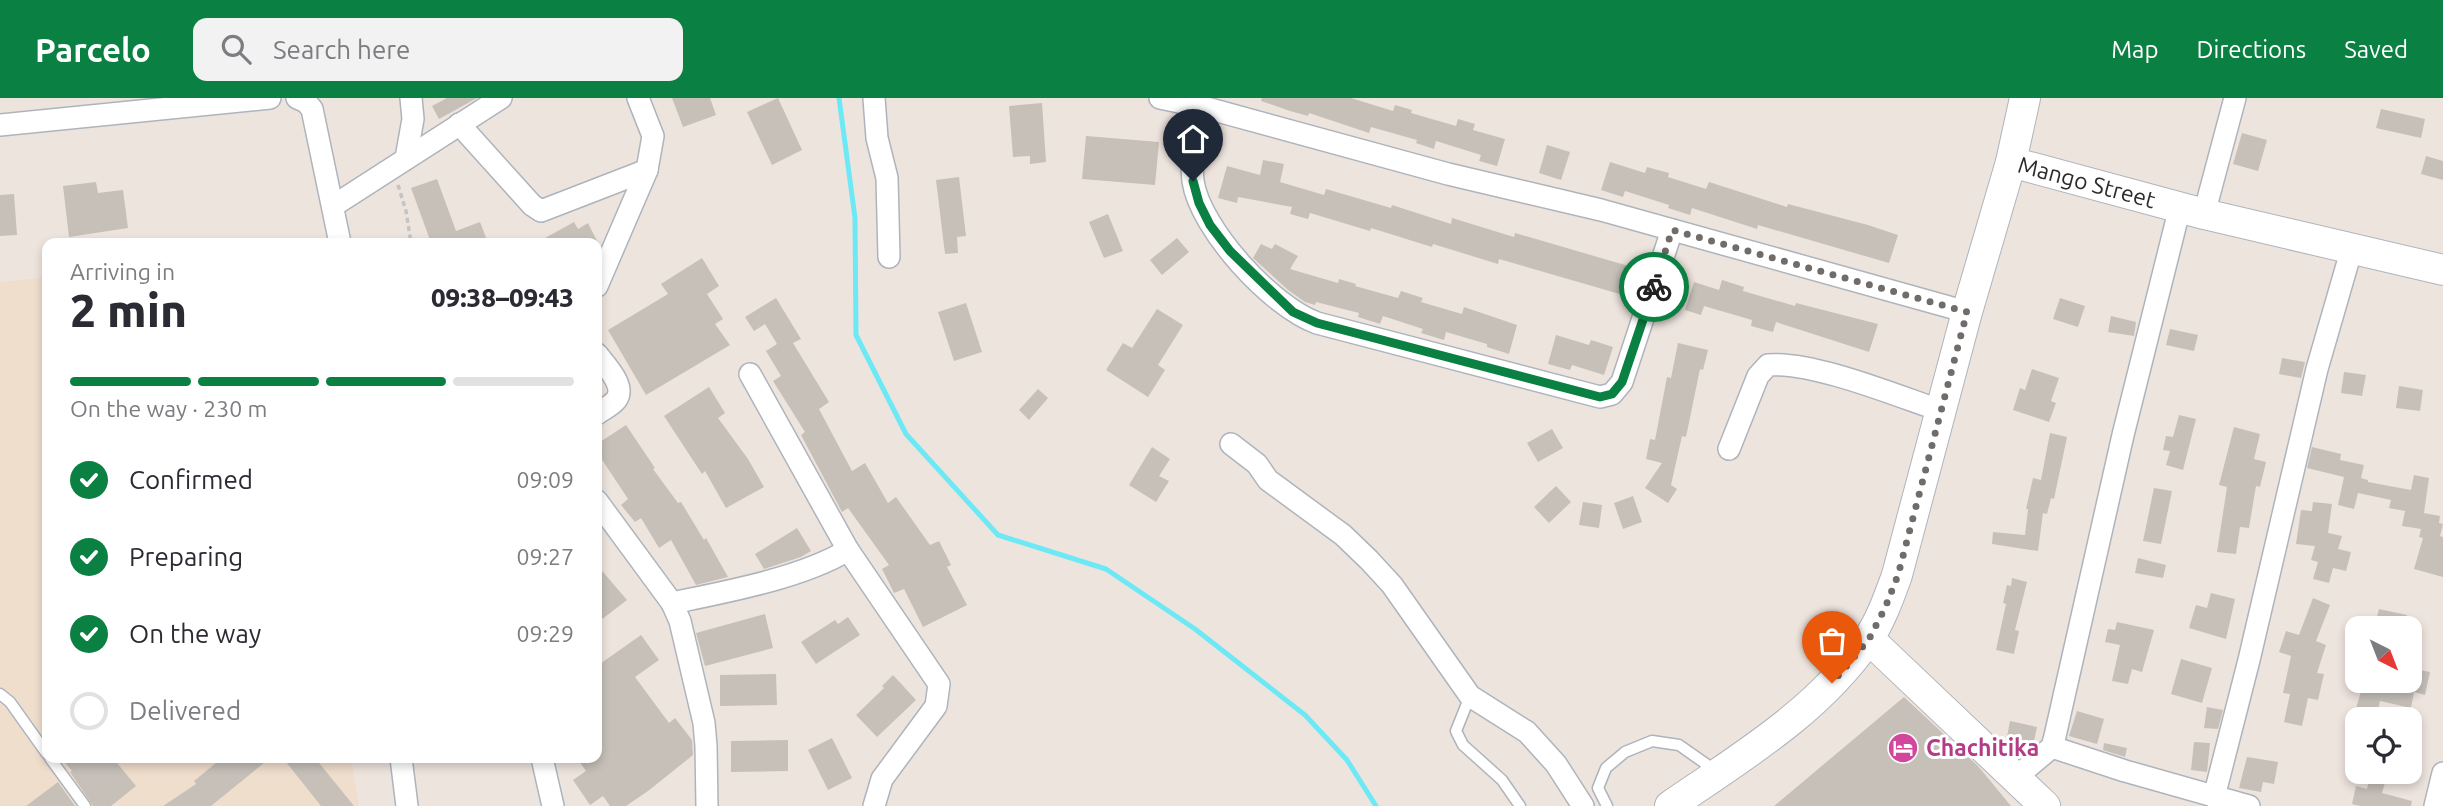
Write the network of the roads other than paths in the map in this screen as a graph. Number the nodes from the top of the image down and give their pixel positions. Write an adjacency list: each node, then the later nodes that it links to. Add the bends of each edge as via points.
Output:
1 (270, 98): 12 (street)
2 (297, 98): 16 (street, via 313,109)
3 (411, 98): 13 (street, via 413,119)
4 (501, 98): 11 (street)
5 (638, 98): 15 (street, via 653,136)
6 (874, 98): 21 (street, via 877,138 887,177)
7 (1160, 98): 10 (street)
8 (2025, 98): 14 (main road)
9 (2235, 98): 17 (street)
10 (1203, 107): 18 (street); 18 (street, via 1192,155 1199,203 1230,251 1293,312 1317,323 1512,375 1600,397 1612,394 1622,382)
11 (459, 124): 13 (street); 15 (street, via 541,211)
12 (0, 125)
13 (399, 162): 16 (street)
14 (2011, 162): 17 (main road, Mango Street); 24 (main road, Mango Street)
15 (648, 170): 23 (street)
16 (333, 206): 19 (street)
17 (2192, 210): 20 (main road, Mango Street); 38 (street, via 2117,462)
18 (1672, 230): 24 (street)
19 (339, 238)
20 (2352, 248): 22 (main road, Mango Street); 45 (street, via 2317,369)
21 (889, 257)
22 (2443, 270)
23 (602, 275)
24 (1967, 312): 28 (main road, Mango Street)
25 (602, 361): 27 (street, via 617,380 619,392)
26 (750, 374): 32 (street)
27 (602, 410)
28 (1942, 411): 30 (street, via 1810,369 1768,365 1758,376); 34 (main road, Mango Street, via 1898,575)
29 (1231, 444): 36 (street, via 1257,464 1268,480 1369,559)
30 (1729, 449)
31 (602, 508): 33 (street)
32 (848, 551): 33 (street, via 773,579); 50 (street, via 939,684 936,706 882,779)
33 (672, 603): 49 (street, via 704,723)
34 (1869, 639): 42 (main road, Mango Street, via 1832,683 1792,719); 44 (main road)
35 (0, 694): 37 (lane)
36 (1470, 696): 51 (lane, via 1456,731 1463,745 1502,780); 52 (street, via 1527,732 1556,764)
37 (42, 746)
38 (2052, 747): 44 (street); 45 (street)
39 (54, 763): 46 (lane)
40 (402, 763): 47 (street)
41 (543, 763): 48 (street)
42 (1718, 773): 53 (lane, via 1679,746 1653,741 1625,752 1606,768 1598,788); 54 (main road, Mango Street)
43 (2443, 773): 57 (street)
44 (2015, 778): 55 (main road)
45 (2214, 797): 56 (street)
46 (85, 806)
47 (407, 806)
48 (553, 806)
49 (706, 806)
50 (874, 806)
51 (1520, 806)
52 (1583, 806)
53 (1607, 806)
54 (1670, 806)
55 (2045, 806)
56 (2249, 806)
57 (2435, 806)

